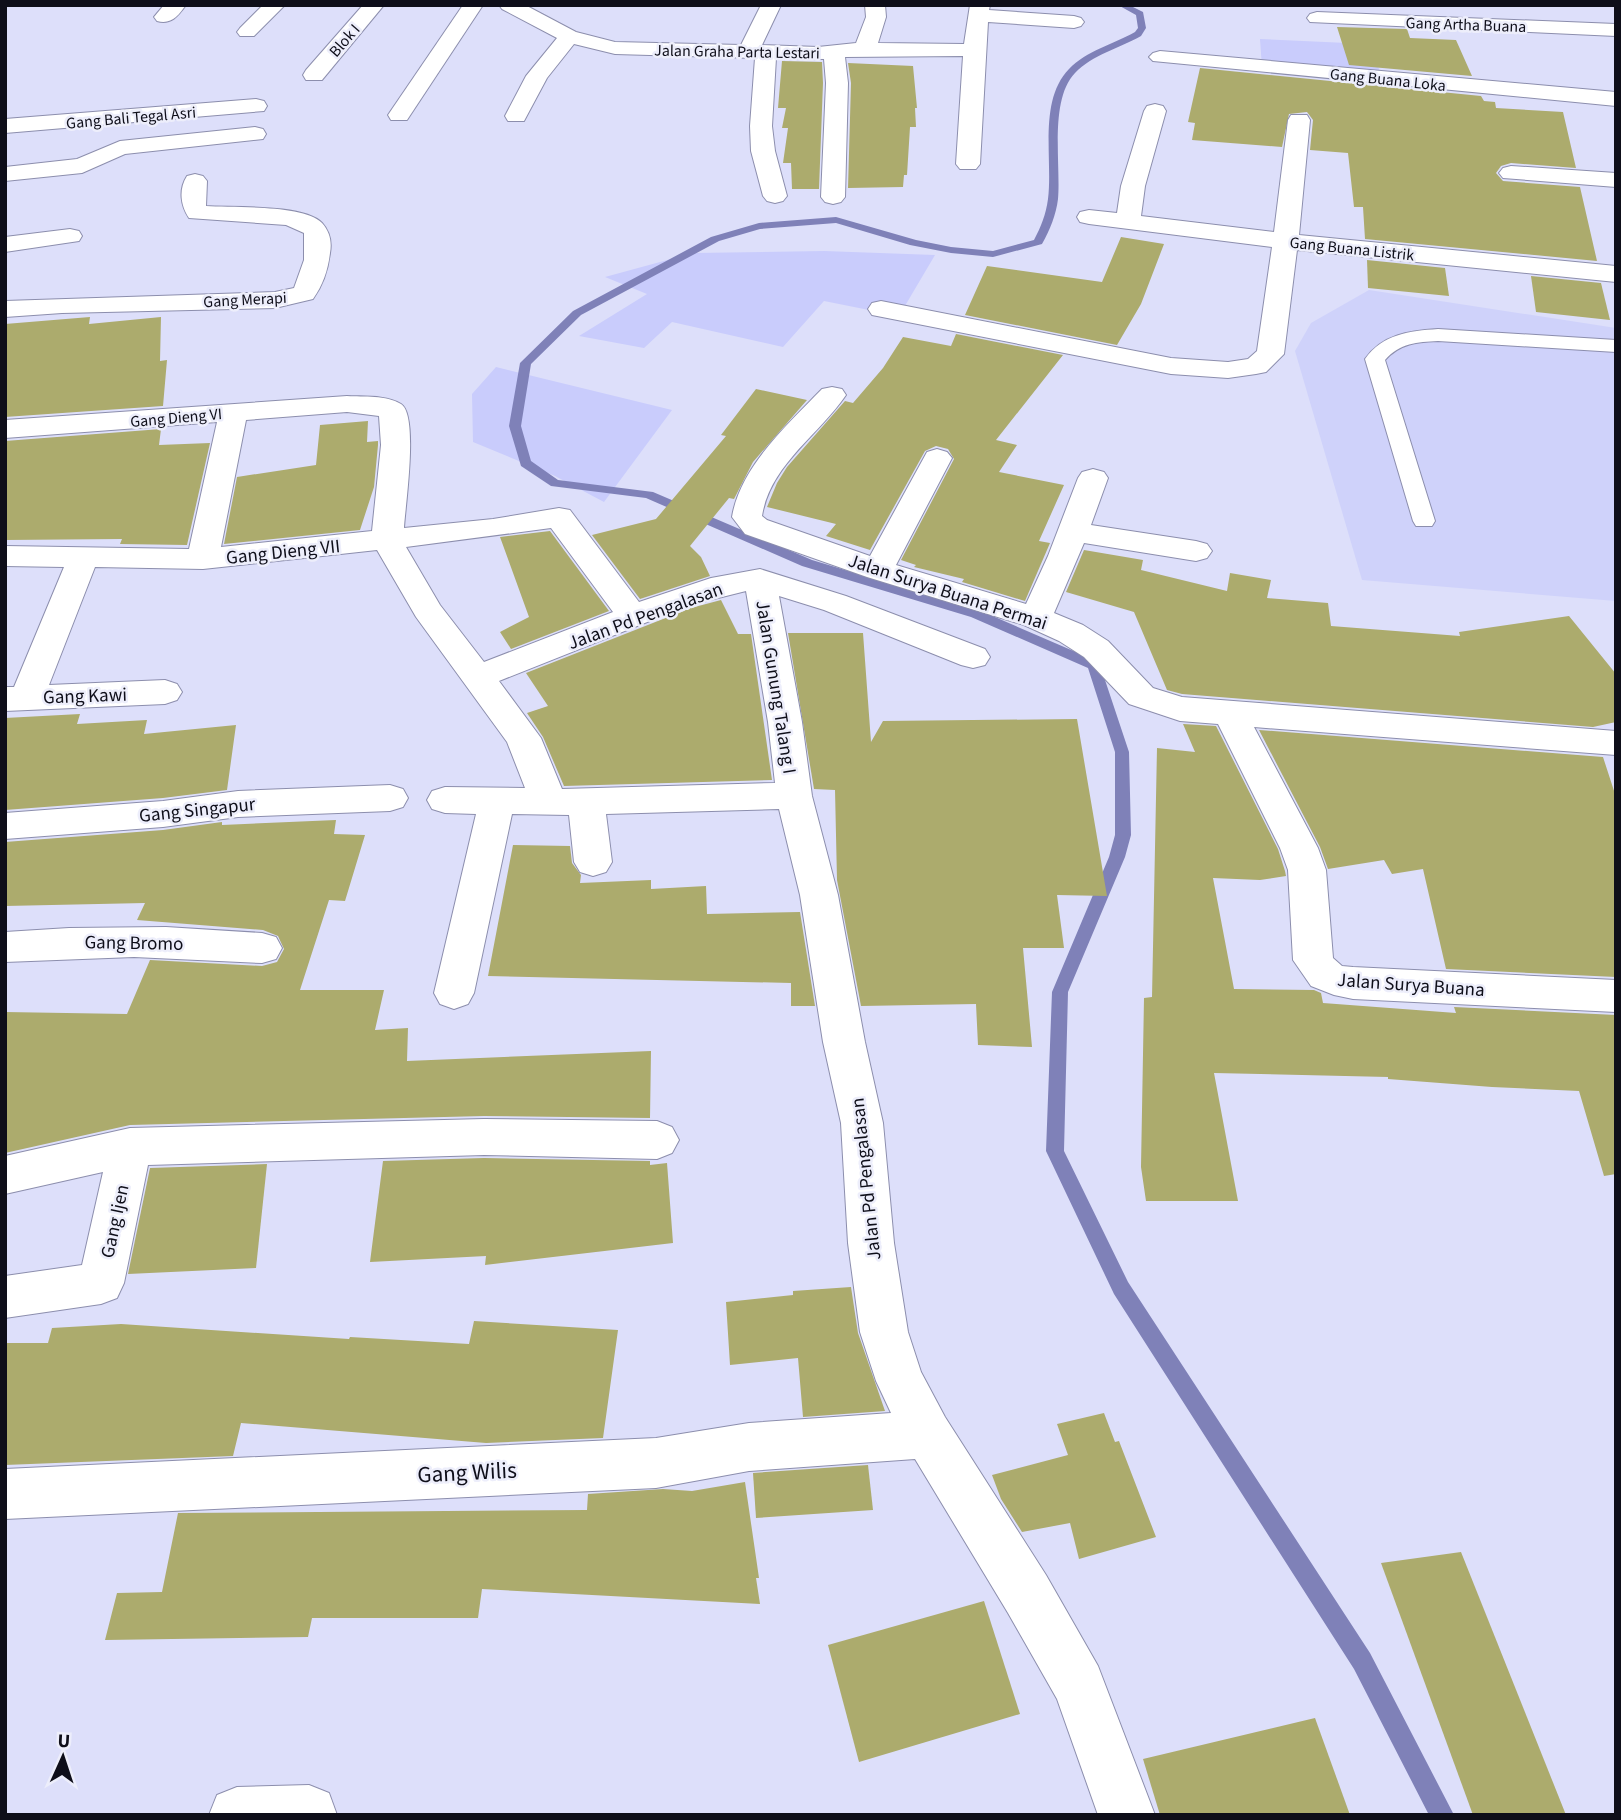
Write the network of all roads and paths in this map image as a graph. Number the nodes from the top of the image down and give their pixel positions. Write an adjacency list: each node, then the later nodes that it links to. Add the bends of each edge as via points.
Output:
1 (275, 5): 11 (street)
2 (374, 5): 18 (street, Blok I)
3 (473, 5): 22 (street)
4 (509, 5): 12 (street, Jalan Graha Parta Lestari)
5 (771, 5): 15 (street)
6 (875, 5): 13 (street, via 876,17)
7 (979, 10): 9 (street); 14 (street)
8 (1317, 18): 10 (street, Gang Artha Buana)
9 (1074, 22)
10 (1616, 30)
11 (247, 32)
12 (569, 36): 15 (street, Jalan Graha Parta Lestari, via 615,48); 23 (street, via 537,76)
13 (865, 49): 14 (street, Jalan Graha Parta Lestari); 16 (street, Jalan Graha Parta Lestari)
14 (974, 50): 27 (street)
15 (757, 52): 16 (street, Jalan Graha Parta Lestari); 32 (street, via 763,151)
16 (834, 53): 33 (street, via 838,83)
17 (1160, 57): 19 (street, Gang Buana Loka)
18 (314, 75)
19 (1616, 99)
20 (256, 106): 25 (street, Gang Bali Tegal Asri)
21 (1155, 111): 35 (street)
22 (399, 115)
23 (516, 116)
24 (1299, 120): 37 (street, via 1296,173)
25 (5, 126)
26 (256, 134): 29 (street, via 120,148 82,166)
27 (968, 164)
28 (1511, 173): 30 (street)
29 (5, 174)
30 (1616, 180)
31 (195, 181): 40 (street, Gang Merapi, via 193,205 198,213 286,218 315,229 313,280 304,293 275,300)
32 (775, 196)
33 (833, 197)
34 (1089, 217): 35 (street, Gang Buana Listrik)
35 (1128, 221): 37 (street, Gang Buana Listrik)
36 (69, 236): 38 (street)
37 (1284, 241): 39 (street, Gang Buana Listrik); 41 (street, via 1270,354 1256,366 1205,370 1171,366)
38 (5, 245)
39 (1616, 274)
40 (5, 309)
41 (881, 309)
42 (1614, 351): 48 (lane, via 1437,335 1388,343 1376,359)
43 (832, 394): 55 (street, Jalan Surya Buana Permai, via 779,453 746,510 749,522)
44 (233, 412): 45 (street, Gang Dieng VI); 50 (street, Gang Dieng VI, via 348,404 393,411 396,445); 54 (street)
45 (5, 429)
46 (937, 458): 55 (street)
47 (1093, 478): 49 (street)
48 (1424, 521)
49 (1073, 532): 51 (street); 58 (street)
50 (387, 541): 54 (street, Gang Dieng VII); 57 (street, Gang Dieng VII, via 559,517); 60 (street, via 427,610)
51 (1196, 551)
52 (5, 556): 53 (street, Gang Dieng VII)
53 (83, 558): 54 (street, Gang Dieng VII); 62 (street)
54 (203, 559)
55 (878, 570): 58 (street, Jalan Surya Buana Permai)
56 (760, 579): 57 (street, Jalan Pd Pengalasan, via 722,585); 59 (street, Jalan Pd Pengalasan); 65 (street, Jalan Gunung Talang I)
57 (634, 617): 60 (street, Jalan Pd Pengalasan)
58 (1037, 618): 63 (street, Jalan Surya Buana Permai, via 1096,649 1141,696 1180,709)
59 (973, 657)
60 (477, 677): 70 (street, via 523,738)
61 (165, 692): 62 (street, Gang Kawi)
62 (16, 698)
63 (1230, 713): 64 (street); 76 (street, Jalan Surya Buana, via 1307,870 1313,960 1319,972 1334,981 1353,983)
64 (1616, 743)
65 (794, 796): 68 (street); 81 (street, Jalan Pd Pengalasan, via 819,895 862,1123 871,1243 884,1332 900,1381)
66 (390, 798): 71 (street, Gang Singapur, via 251,803)
67 (445, 800): 69 (street)
68 (586, 800): 70 (street); 72 (street)
69 (497, 802): 70 (street); 75 (street)
70 (549, 802)
71 (5, 826)
72 (593, 862)
73 (5, 947): 74 (street, Gang Bromo, via 141,941)
74 (262, 948)
75 (454, 993)
76 (1616, 996)
77 (657, 1140): 78 (street, via 471,1137)
78 (131, 1147): 79 (street); 80 (street, Gang Ijen, via 101,1283)
79 (5, 1175)
80 (5, 1297)
81 (928, 1434): 82 (street, Gang Wilis, via 749,1447 656,1462); 85 (street, Jalan Pd Pengalasan, via 1079,1685)
82 (5, 1494)
83 (309, 1814): 84 (street)
84 (237, 1815)
85 (1127, 1815)

